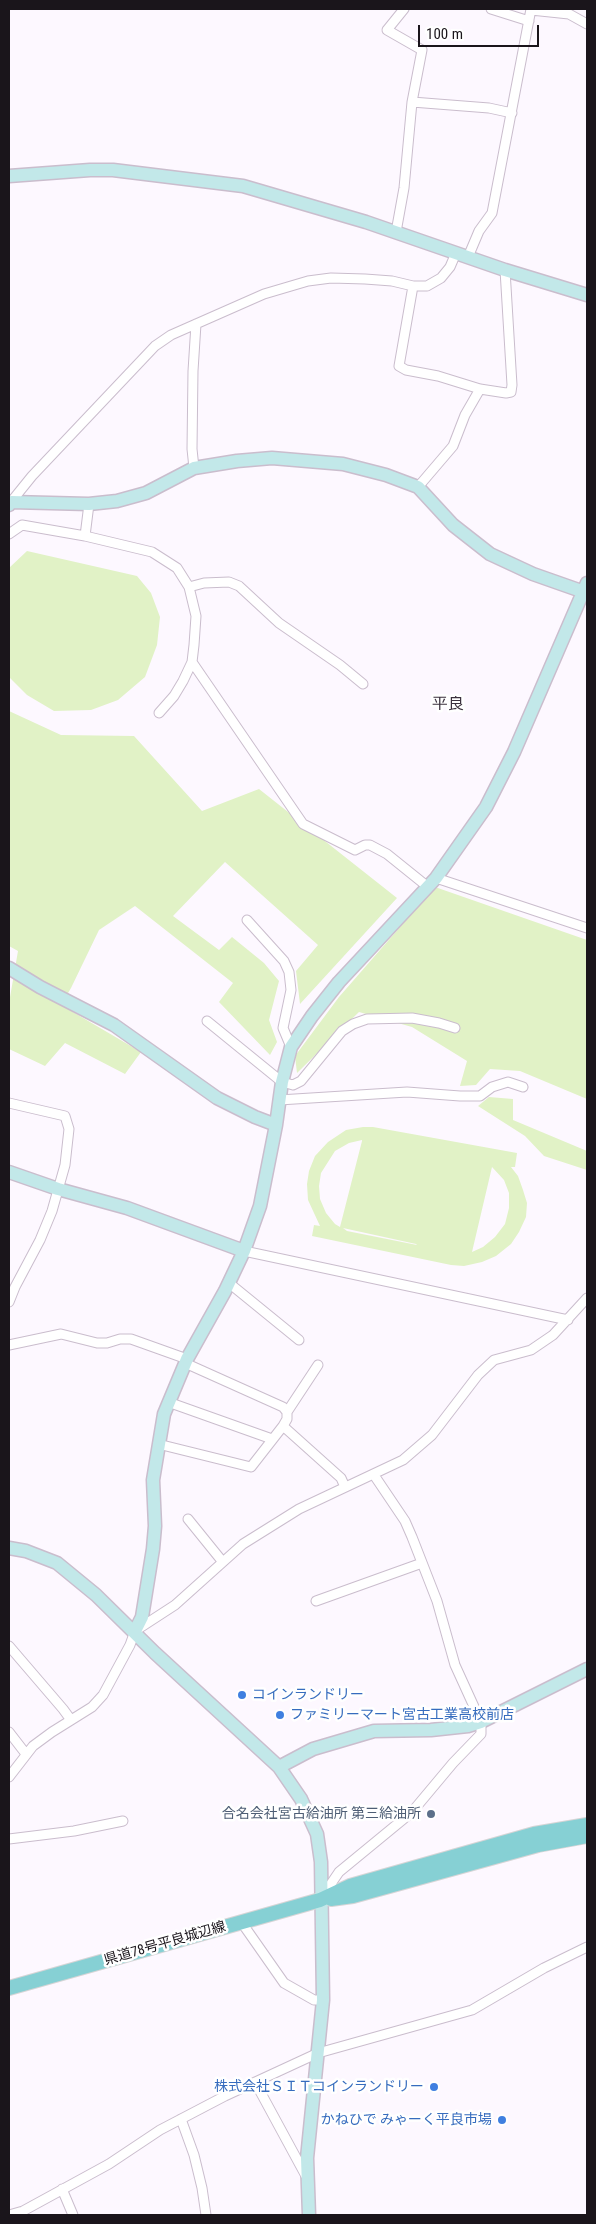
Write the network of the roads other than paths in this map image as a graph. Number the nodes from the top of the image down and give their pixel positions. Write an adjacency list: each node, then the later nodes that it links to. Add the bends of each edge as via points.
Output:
1 (404, 9): 6 (street, via 387,30 422,50)
2 (491, 9): 4 (street)
3 (531, 10): 4 (street); 5 (street, via 570,14)
4 (529, 21): 7 (street)
5 (587, 24)
6 (412, 102): 7 (street); 9 (street, via 404,188)
7 (512, 113): 10 (street, via 492,213)
8 (9, 176): 9 (street, via 113,170 243,186)
9 (396, 232): 10 (street)
10 (462, 255): 11 (street); 12 (street, via 442,278 427,286)
11 (505, 270): 13 (street); 15 (street, via 511,392)
12 (413, 286): 14 (street, via 365,279 308,281 264,294); 15 (street, via 399,366)
13 (587, 295)
14 (196, 324): 16 (street); 18 (street, via 170,335 155,346 32,476)
15 (480, 389): 17 (street, via 453,446)
16 (194, 468): 17 (street, via 272,458 311,460 343,464); 19 (street, via 146,493)
17 (418, 487): 23 (street, via 453,525 490,554 533,574)
18 (10, 504): 19 (street)
19 (88, 504): 21 (street)
20 (9, 534): 21 (street, via 22,526)
21 (85, 536): 22 (street, via 161,556 177,568)
22 (189, 587): 24 (street, via 196,616); 25 (street, via 229,582 239,586 279,623)
23 (586, 589): 27 (street, via 514,752 486,807)
24 (192, 662): 26 (street, via 174,696); 27 (street, via 303,824 356,850 370,845)
25 (363, 684)
26 (159, 713)
27 (432, 882): 29 (street); 33 (street, via 339,982)
28 (247, 920): 33 (street, via 284,961 289,972 291,990 282,1028)
29 (587, 928)
30 (9, 968): 38 (street, via 114,1025 217,1098)
31 (207, 1021): 34 (street)
32 (455, 1028): 34 (street, via 412,1018 367,1019 342,1031 301,1081 293,1085)
33 (292, 1047): 34 (street)
34 (282, 1082): 36 (street)
35 (523, 1087): 36 (street, via 508,1082 492,1087 480,1096 407,1092)
36 (279, 1100): 38 (street)
37 (9, 1103): 40 (street, via 67,1118 65,1165)
38 (276, 1125): 41 (street, via 260,1206)
39 (9, 1172): 40 (street)
40 (58, 1189): 41 (street, via 127,1208); 44 (street, via 40,1240)
41 (244, 1251): 42 (street); 45 (street)
42 (230, 1282): 46 (street); 48 (street)
43 (587, 1298): 45 (street)
44 (9, 1302)
45 (568, 1320): 55 (street, via 554,1335 531,1350 494,1360 478,1375 432,1435 403,1460)
46 (299, 1340)
47 (9, 1345): 48 (street, via 61,1334 107,1344 131,1339)
48 (186, 1361): 50 (street); 51 (street, via 283,1407)
49 (318, 1365): 51 (street)
50 (168, 1402): 53 (street); 54 (street)
51 (287, 1412): 52 (street)
52 (283, 1426): 53 (street); 56 (street, via 341,1478)
53 (272, 1439): 54 (street, via 251,1467)
54 (158, 1444): 62 (street, via 153,1480 153,1549 142,1617)
55 (374, 1475): 56 (street); 60 (street, via 405,1521)
56 (345, 1487): 59 (street, via 280,1520)
57 (188, 1519): 59 (street)
58 (9, 1548): 62 (street, via 57,1563)
59 (222, 1561): 62 (street, via 175,1605)
60 (422, 1563): 61 (street); 66 (street, via 437,1601 455,1665)
61 (316, 1601)
62 (135, 1631): 65 (street, via 103,1695 92,1707); 69 (street)
63 (9, 1646): 65 (street)
64 (587, 1669): 66 (street)
65 (71, 1720): 68 (street)
66 (481, 1722): 69 (street, via 431,1730 374,1731 313,1749); 75 (street, via 481,1734 452,1763 412,1812 339,1872)
67 (9, 1732): 68 (street)
68 (26, 1754): 70 (street)
69 (279, 1767): 75 (street, via 301,1799 317,1834 321,1862)
70 (9, 1777)
71 (123, 1821): 74 (street)
72 (587, 1825): 75 (main road, 県道78号平良城辺線, via 534,1834 350,1886)
73 (587, 1836): 75 (main road, 県道78号平良城辺線, via 538,1845 353,1896)
74 (9, 1839)
75 (320, 1900): 76 (main road, 県道78号平良城辺線); 79 (street)
76 (242, 1923): 78 (main road, 県道78号平良城辺線); 79 (street, via 284,1983 314,2000)
77 (587, 1948): 80 (street, via 544,1968 472,2010)
78 (9, 1988)
79 (323, 2000): 80 (street)
80 (318, 2053): 81 (street); 83 (street)
81 (255, 2082): 82 (street); 83 (street)
82 (181, 2119): 84 (street); 87 (street, via 194,2155)
83 (307, 2178): 88 (street)
84 (62, 2189): 85 (street); 86 (street)
85 (9, 2215)
86 (73, 2215)
87 (206, 2215)
88 (308, 2215)

